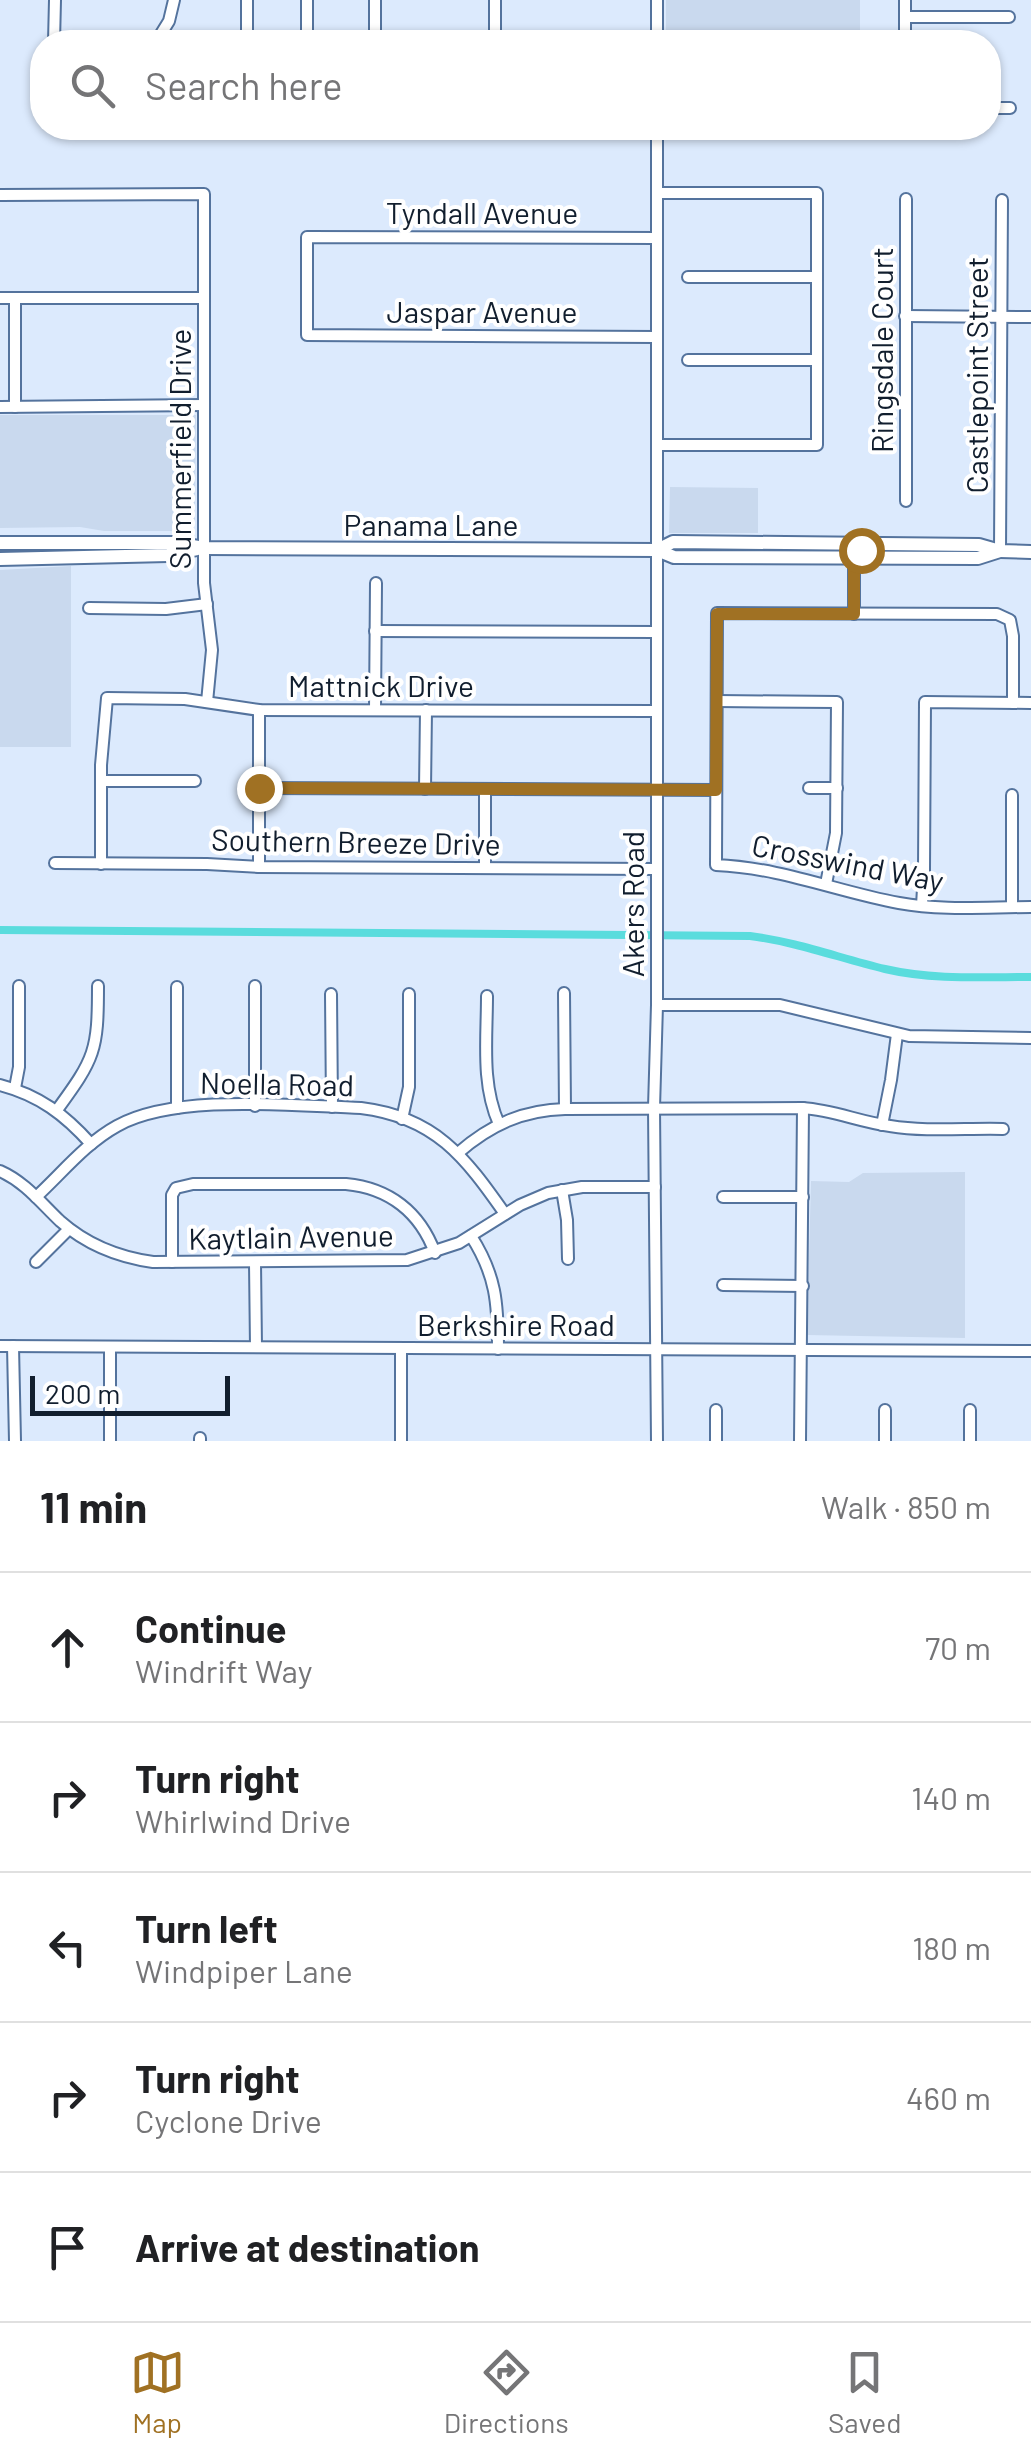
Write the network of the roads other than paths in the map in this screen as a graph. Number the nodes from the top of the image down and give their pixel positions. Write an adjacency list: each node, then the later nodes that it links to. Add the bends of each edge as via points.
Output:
1 (55, 0): 11 (street)
2 (174, 0): 12 (street)
3 (247, 0): 13 (street)
4 (307, 0): 14 (street)
5 (375, 0): 15 (street)
6 (495, 0): 16 (street)
7 (656, 0): 17 (street)
8 (905, 0): 9 (street)
9 (905, 17): 10 (street); 18 (street)
10 (1009, 17)
11 (54, 30)
12 (163, 30)
13 (247, 30)
14 (307, 30)
15 (375, 30)
16 (495, 30)
17 (656, 30)
18 (905, 30)
19 (1001, 108): 20 (street)
20 (1010, 108)
21 (657, 140): 22 (street, Akers Road)
22 (656, 193): 26 (street, Akers Road); 28 (street, via 817,193)
23 (0, 195): 31 (street, Summerfield Drive, via 204,194)
24 (906, 199): 32 (street, Ringsdale Court)
25 (1002, 200): 33 (street, Castlepoint Street)
26 (656, 238): 35 (street, Tyndall Avenue, via 307,236); 36 (street, Akers Road)
27 (688, 276): 28 (street)
28 (817, 276): 38 (street)
29 (0, 298): 30 (street)
30 (16, 298): 31 (street); 41 (street)
31 (204, 298): 39 (street, Summerfield Drive)
32 (905, 316): 33 (street); 43 (street, Ringsdale Court)
33 (1001, 316): 34 (street); 50 (street, Castlepoint Street)
34 (1031, 316)
35 (307, 336): 36 (street, Jaspar Avenue)
36 (656, 337): 42 (street, Akers Road)
37 (688, 360): 38 (street)
38 (817, 360): 42 (street, via 817,445)
39 (204, 404): 41 (street); 48 (street, Summerfield Drive)
40 (0, 406): 41 (street)
41 (15, 407)
42 (656, 445): 49 (street, Akers Road)
43 (906, 501)
44 (82, 542): 46 (main road, Panama Lane); 48 (main road, Panama Lane); 54 (main road, via 39,550)
45 (0, 543): 46 (main road, Panama Lane)
46 (22, 543): 52 (main road)
47 (910, 544): 49 (main road, Panama Lane, via 673,542); 50 (main road, Panama Lane); 53 (main road)
48 (204, 548): 49 (main road, Panama Lane); 54 (main road, Panama Lane); 56 (street, Summerfield Drive)
49 (656, 550): 53 (main road, Panama Lane, via 674,557); 60 (street, Akers Road)
50 (1000, 551): 51 (main road, Panama Lane); 53 (main road, Panama Lane, via 978,558)
51 (1031, 552)
52 (0, 556): 54 (main road, Panama Lane)
53 (854, 556): 58 (street)
54 (28, 559)
55 (376, 584): 59 (street)
56 (208, 604): 57 (street); 61 (street, Summerfield Drive)
57 (89, 608)
58 (854, 614): 62 (street, via 717,614); 63 (street, via 997,614 1010,620)
59 (376, 631): 60 (street); 66 (street)
60 (656, 632): 68 (street, Akers Road)
61 (206, 702): 65 (street, Mattnick Drive); 69 (street, Mattnick Drive, via 107,698)
62 (717, 702): 73 (street, via 837,702); 77 (street)
63 (1013, 703): 64 (street); 85 (street, via 925,702)
64 (1031, 703)
65 (259, 710): 66 (street, Mattnick Drive); 71 (street)
66 (375, 710): 67 (street, Mattnick Drive)
67 (426, 710): 68 (street, Mattnick Drive); 74 (street)
68 (656, 711): 76 (street, Akers Road)
69 (101, 781): 70 (street); 80 (street)
70 (195, 781)
71 (259, 788): 74 (street); 81 (street)
72 (809, 788): 73 (street)
73 (837, 788): 84 (street)
74 (425, 789): 75 (street)
75 (485, 789): 76 (street); 82 (street)
76 (656, 790): 77 (street); 83 (street, Akers Road)
77 (716, 790): 84 (street, Crosswind Way, via 716,865)
78 (1012, 795): 86 (street)
79 (56, 864): 80 (street, Southern Breeze Drive)
80 (101, 864): 81 (street, Southern Breeze Drive)
81 (259, 867): 82 (street, Southern Breeze Drive)
82 (485, 868): 83 (street, Southern Breeze Drive)
83 (656, 869): 96 (street, Akers Road)
84 (826, 884): 85 (street, Crosswind Way)
85 (922, 906): 86 (street, Crosswind Way)
86 (1012, 907): 87 (street, Crosswind Way)
87 (1031, 908)
88 (20, 986): 100 (street)
89 (98, 986): 107 (street, via 92,1058)
90 (255, 986): 101 (street)
91 (177, 987): 102 (street)
92 (564, 993): 104 (street)
93 (331, 994): 103 (street)
94 (409, 994): 108 (street, via 409,1087)
95 (487, 996): 109 (street, via 488,1087)
96 (657, 1005): 97 (street, via 780,1006); 105 (street, Akers Road)
97 (897, 1034): 98 (street); 110 (street)
98 (1031, 1038)
99 (0, 1084): 100 (street)
100 (14, 1088): 107 (street)
101 (255, 1106): 102 (street, Noella Road); 103 (street, Noella Road)
102 (176, 1108): 112 (street, Noella Road, via 134,1118)
103 (332, 1108): 108 (street, Noella Road)
104 (565, 1108): 105 (street); 109 (street)
105 (654, 1108): 106 (street); 115 (street, Akers Road)
106 (803, 1108): 110 (street); 119 (street)
107 (57, 1110): 112 (street)
108 (402, 1119): 113 (street, Noella Road)
109 (499, 1124): 113 (street)
110 (882, 1125): 111 (street)
111 (1002, 1128)
112 (92, 1144): 117 (street, Noella Road)
113 (458, 1152): 120 (street, Noella Road)
114 (0, 1170): 117 (street, Kaytlain Avenue)
115 (655, 1187): 116 (street, Kaytlain Avenue); 136 (street, Akers Road)
116 (562, 1190): 120 (street, Kaytlain Avenue); 124 (street)
117 (36, 1197): 121 (street, Kaytlain Avenue)
118 (723, 1197): 119 (street)
119 (803, 1197): 129 (street)
120 (505, 1214): 122 (street, Kaytlain Avenue)
121 (69, 1229): 125 (street); 126 (street, Kaytlain Avenue, via 122,1256)
122 (471, 1236): 123 (street, Kaytlain Avenue); 135 (street, via 496,1289)
123 (435, 1253): 126 (street, via 413,1214 370,1188 193,1184 172,1195); 127 (street, Kaytlain Avenue, via 393,1262)
124 (568, 1259)
125 (36, 1262)
126 (172, 1262): 127 (street, Kaytlain Avenue)
127 (255, 1262): 133 (street)
128 (723, 1285): 129 (street)
129 (802, 1286): 137 (street)
130 (0, 1346): 131 (street, Berkshire Road)
131 (13, 1346): 132 (street, Berkshire Road); 142 (street)
132 (110, 1347): 133 (street, Berkshire Road); 143 (street)
133 (256, 1348): 134 (street, Berkshire Road)
134 (401, 1348): 135 (street, Berkshire Road); 144 (street)
135 (498, 1348): 136 (street, Berkshire Road)
136 (657, 1349): 137 (street, Berkshire Road); 145 (street, Akers Road)
137 (800, 1350): 138 (street, Berkshire Road); 147 (street)
138 (1031, 1351)
139 (716, 1410): 146 (street)
140 (885, 1410): 148 (street)
141 (970, 1410): 149 (street)
142 (16, 1441)
143 (110, 1441)
144 (400, 1441)
145 (657, 1441)
146 (716, 1441)
147 (800, 1441)
148 (885, 1441)
149 (970, 1441)

